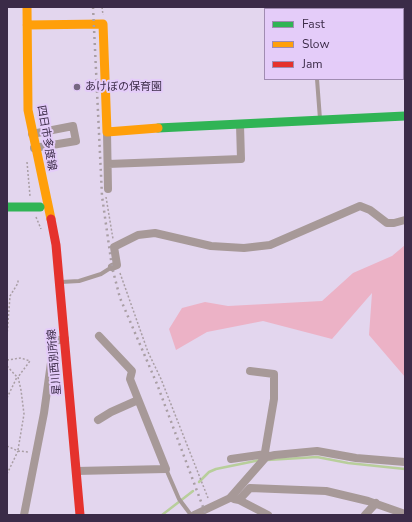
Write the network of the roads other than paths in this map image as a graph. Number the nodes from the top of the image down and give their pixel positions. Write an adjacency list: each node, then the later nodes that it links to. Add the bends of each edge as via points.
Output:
1 (27, 7): 2 (main road, 四日市多度線)
2 (27, 26): 7 (main road, via 103,24); 8 (main road, 四日市多度線, via 28,110)
3 (317, 80): 5 (lane)
4 (405, 116): 5 (main road)
5 (320, 121): 6 (main road)
6 (240, 125): 7 (main road); 10 (street, via 241,159)
7 (107, 132): 10 (street)
8 (32, 134): 9 (main road, 四日市多度線); 9 (street, via 73,126 76,141)
9 (34, 148): 13 (main road, 四日市多度線)
10 (108, 164): 11 (street)
11 (108, 189)
12 (7, 207): 13 (main road, bridge)
13 (44, 207): 16 (main road, 星川西別所線)
14 (405, 220): 15 (street, via 387,223 360,206 270,245 244,248 211,246 155,233 138,235 114,247)
15 (115, 266): 16 (lane, via 80,281)
16 (60, 282): 18 (main road, 星川西別所線)
17 (99, 336): 20 (street, via 132,371 130,379)
18 (65, 340): 26 (main road, 星川西別所線); 31 (street, via 54,341 44,413)
19 (250, 371): 22 (street, via 274,374 274,399)
20 (138, 400): 21 (street); 25 (street)
21 (98, 420)
22 (266, 456): 23 (street); 24 (street, via 317,452); 27 (street)
23 (231, 459)
24 (405, 462)
25 (166, 469): 26 (street); 33 (lane, via 179,500)
26 (76, 471): 32 (main road, 星川西別所線)
27 (230, 498): 28 (street); 33 (street)
28 (239, 500): 29 (street, via 250,488 267,488 326,491); 34 (street)
29 (376, 503): 30 (street); 35 (street)
30 (405, 514)
31 (24, 515)
32 (80, 515)
33 (196, 515)
34 (268, 515)
35 (365, 515)

